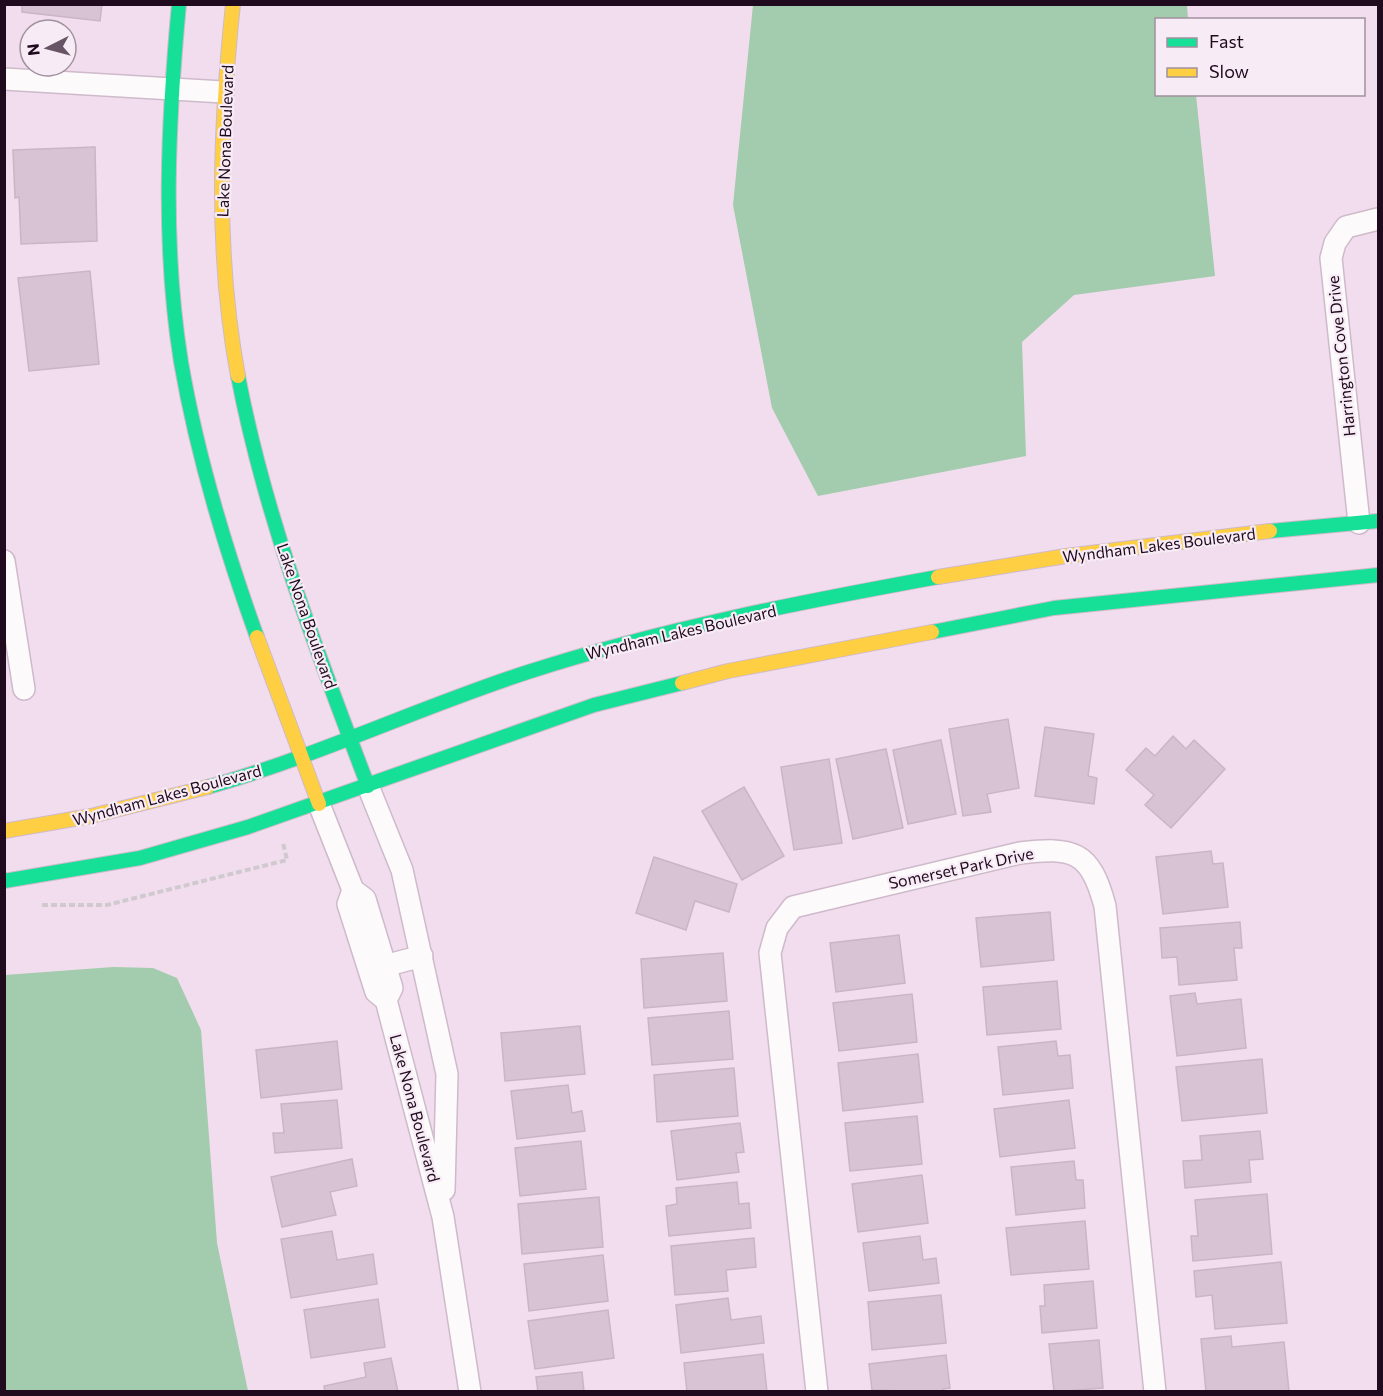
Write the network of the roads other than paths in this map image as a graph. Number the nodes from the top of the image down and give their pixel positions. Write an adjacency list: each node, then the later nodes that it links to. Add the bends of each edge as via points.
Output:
1 (179, 4): 4 (street, Lake Nona Boulevard)
2 (232, 4): 5 (street, Lake Nona Boulevard)
3 (4, 79): 4 (street)
4 (171, 88): 5 (street); 12 (street, Lake Nona Boulevard, via 168,216 179,346 205,474 243,598)
5 (223, 92): 11 (street, Lake Nona Boulevard, via 221,214 231,338 256,461 293,581)
6 (1378, 219): 7 (street, Harrington Cove Drive, via 1346,227 1331,258)
7 (1369, 522): 11 (street, Wyndham Lakes Boulevard, via 1052,558 685,628 549,665)
8 (4, 561): 10 (street)
9 (1378, 575): 13 (street, via 1054,608 728,671 594,705)
10 (24, 689)
11 (350, 740): 12 (street, Wyndham Lakes Boulevard); 13 (street, Lake Nona Boulevard)
12 (301, 758): 14 (street, Lake Nona Boulevard); 15 (street, Wyndham Lakes Boulevard, via 194,791 48,826)
13 (368, 786): 14 (street); 17 (street, Lake Nona Boulevard, via 402,870)
14 (319, 804): 16 (street, via 140,858); 18 (street, Lake Nona Boulevard, via 353,890 348,904)
15 (4, 831)
16 (4, 881)
17 (422, 956): 18 (street); 19 (street, Lake Nona Boulevard, via 447,1074)
18 (377, 968): 19 (street, Lake Nona Boulevard, via 376,992 386,1000)
19 (443, 1217): 20 (street, Lake Nona Boulevard)
20 (470, 1392)
21 (817, 1392): 22 (street, Somerset Park Drive, via 770,953 777,928 793,907 1020,853 1057,849 1082,858 1098,879 1105,906)
22 (1155, 1392)

